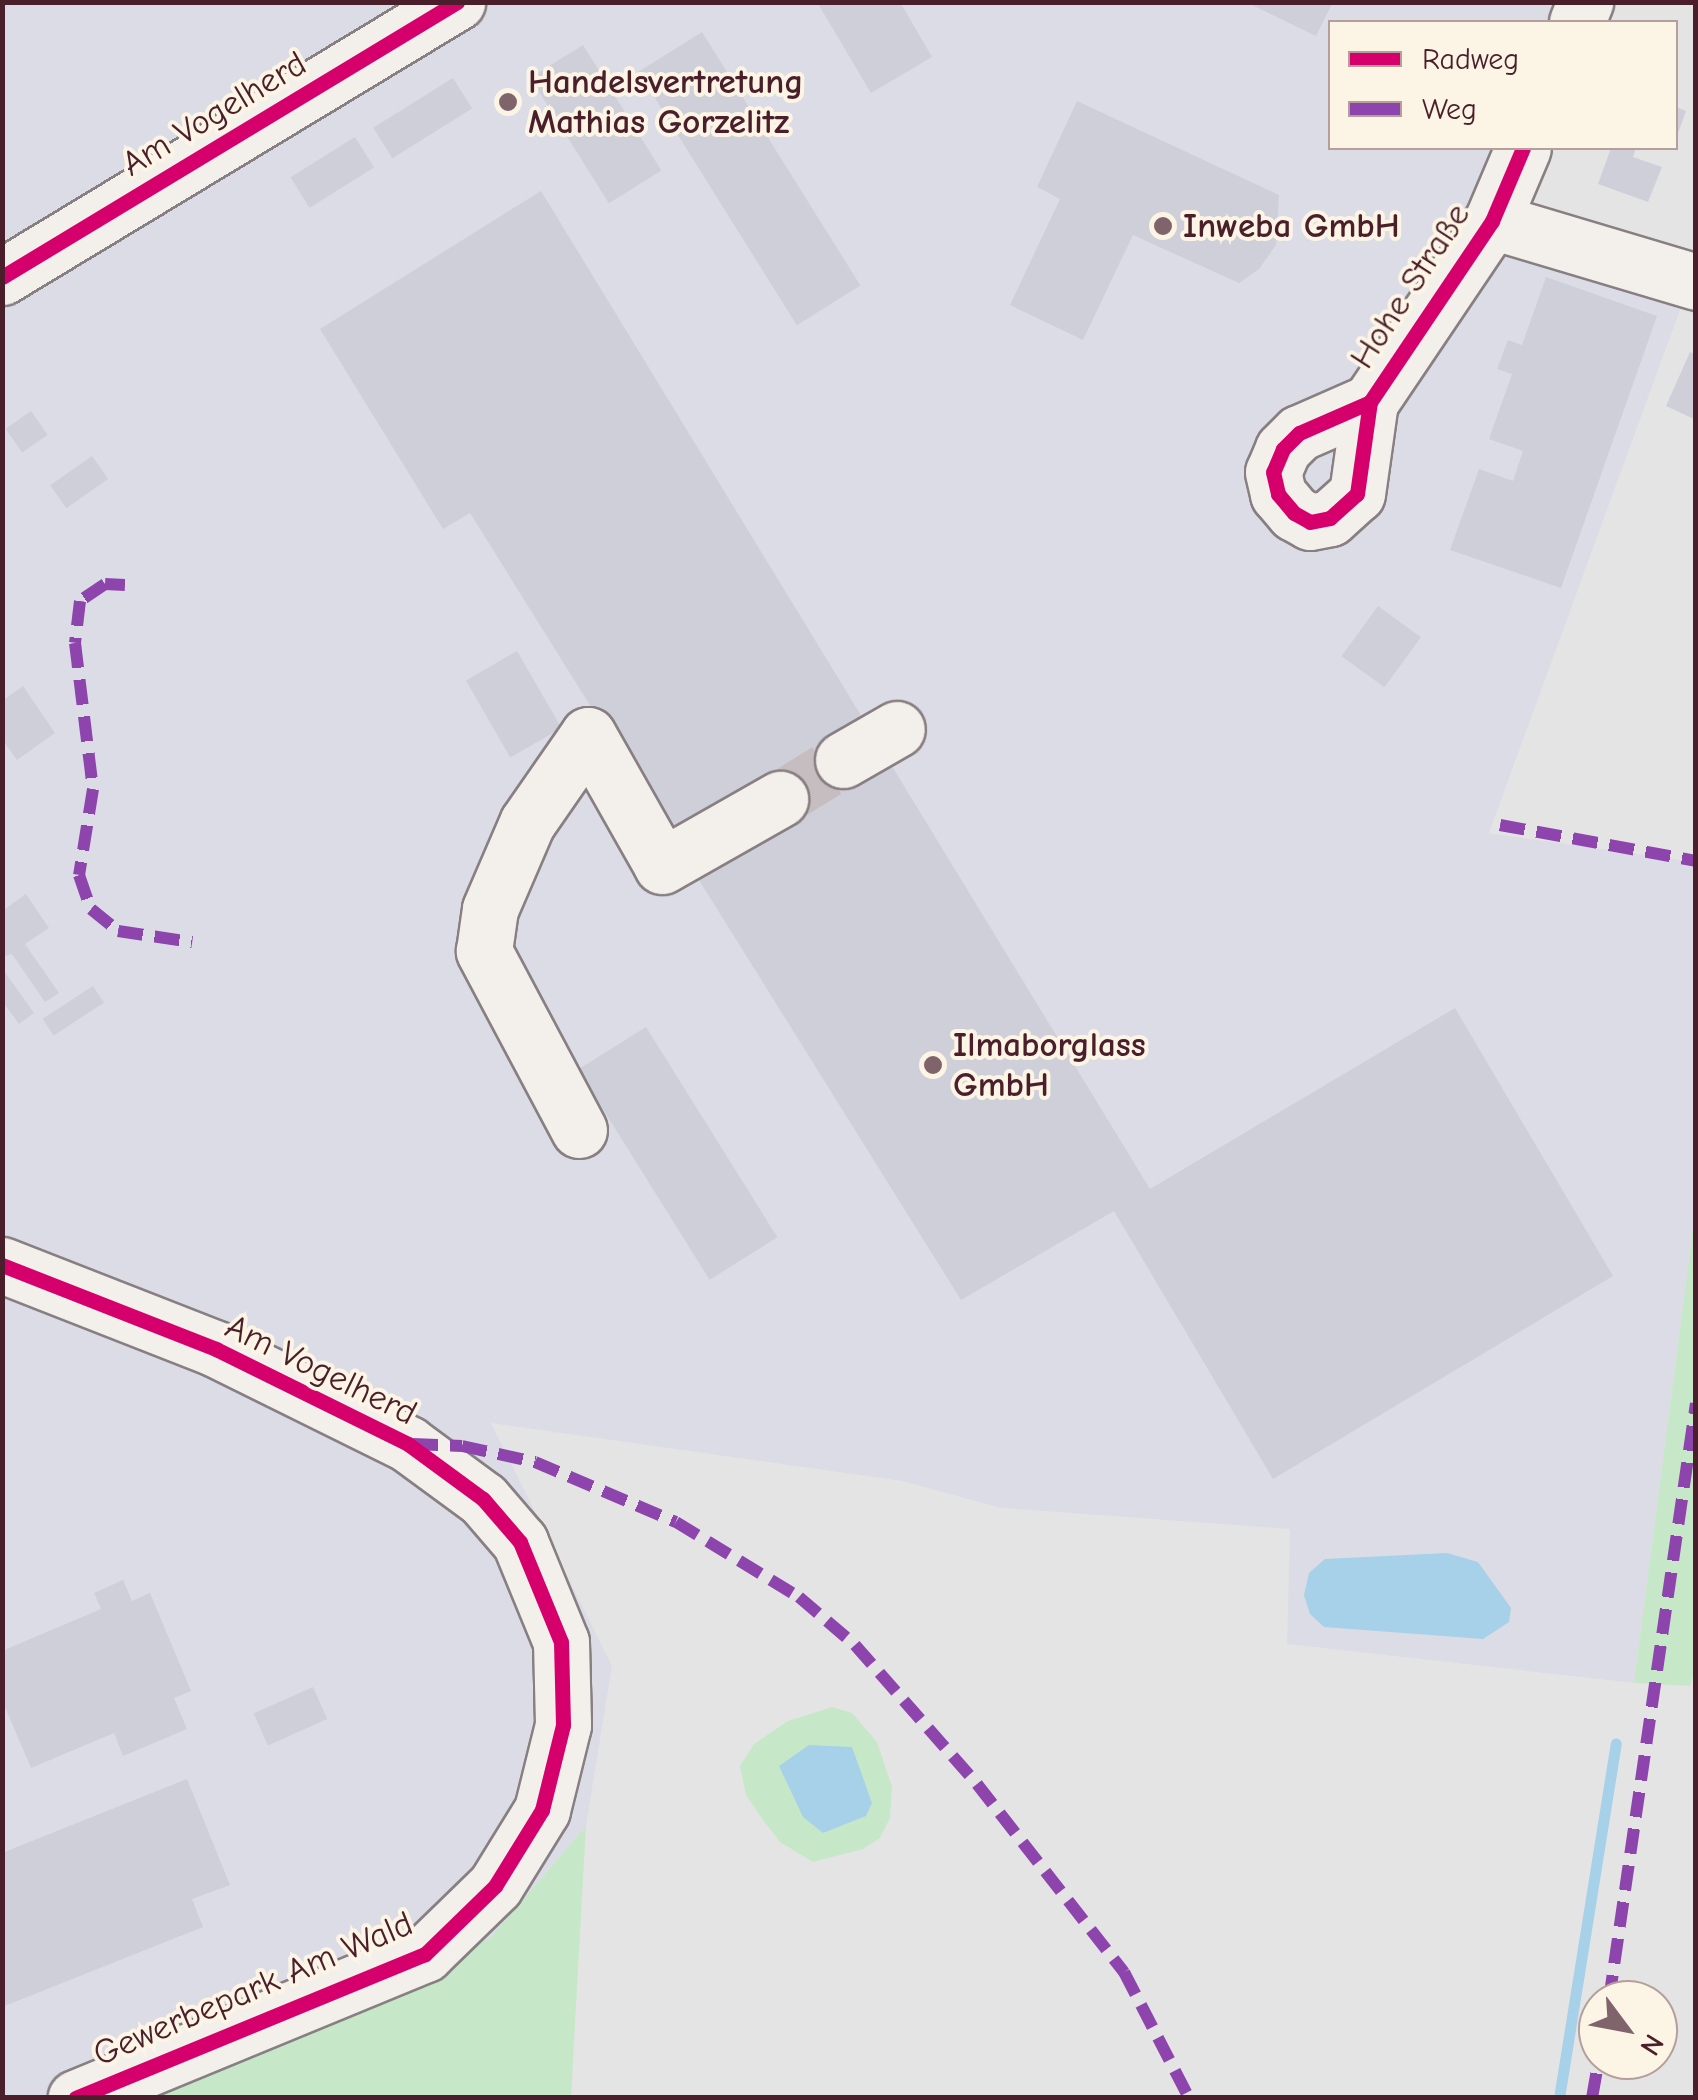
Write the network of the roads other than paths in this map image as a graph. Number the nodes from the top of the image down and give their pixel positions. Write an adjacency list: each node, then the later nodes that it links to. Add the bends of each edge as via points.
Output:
1 (457, 2): 4 (street, Am Vogelherd)
2 (1522, 150): 3 (street, Hohe Straße)
3 (1492, 221): 5 (street); 6 (street, Hohe Straße)
4 (2, 277)
5 (1696, 282)
6 (1370, 402)
7 (898, 729): 8 (street)
8 (844, 760)
9 (780, 799): 10 (street, via 662,866 588,736 526,823 490,910 484,950)
10 (579, 1130)
11 (2, 1266): 12 (street, Am Vogelherd, via 228,1339 408,1444 483,1499 520,1542 562,1642)
12 (563, 1725): 13 (street, Gewerbepark Am Wald, via 535,1822 496,1886 424,1954)
13 (76, 2098)

